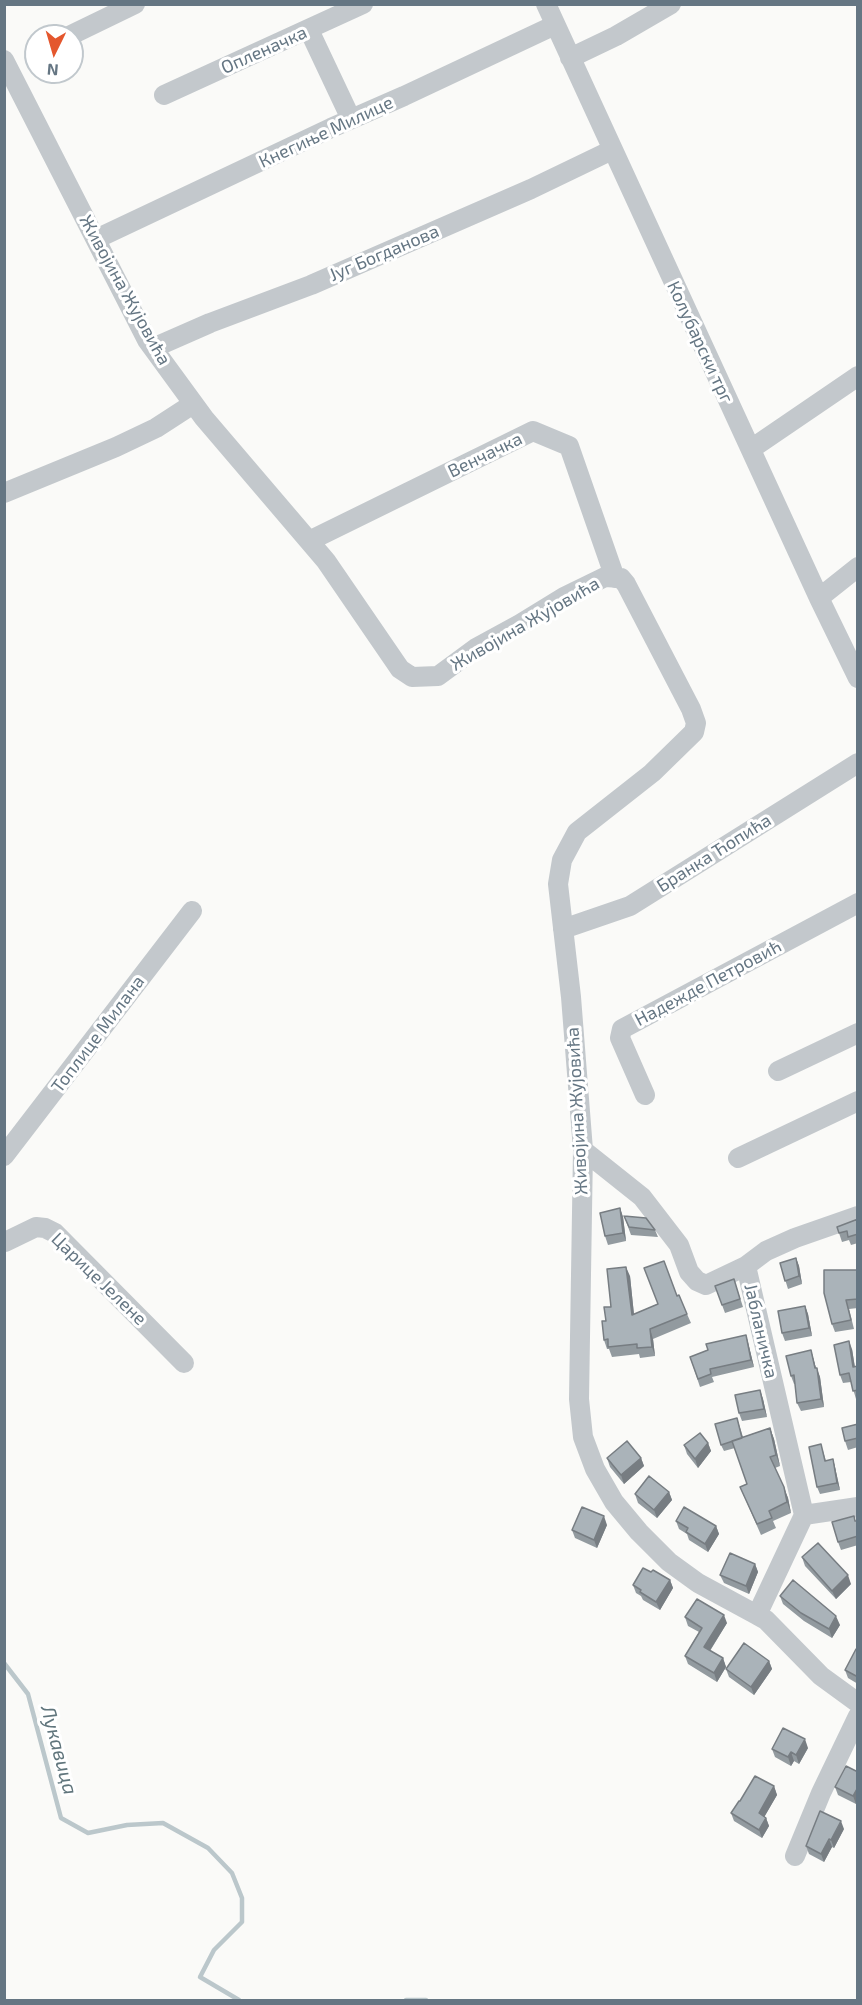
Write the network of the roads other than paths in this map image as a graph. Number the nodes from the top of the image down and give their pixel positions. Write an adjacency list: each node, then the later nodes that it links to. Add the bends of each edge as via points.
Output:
1 (135, 4): 6 (street)
2 (363, 4): 7 (street, Опленачка)
3 (546, 4): 5 (street, Колубарски трг)
4 (672, 4): 8 (street)
5 (555, 25): 8 (street, Колубарски трг); 11 (street, Кнегиње Милице)
6 (84, 29)
7 (309, 30): 10 (street, Опленачка); 11 (street)
8 (570, 58): 12 (street, Колубарски трг)
9 (4, 60): 13 (street, Живојина Жујовића)
10 (164, 95)
11 (351, 119): 13 (street, Кнегиње Милице)
12 (612, 150): 14 (street, Југ Богданова, via 311,285); 17 (street, Колубарски трг)
13 (96, 239): 14 (street, Живојина Жујовића)
14 (153, 348): 16 (street, Живојина Жујовића)
15 (858, 376): 17 (street)
16 (193, 404): 18 (street, via 116,447); 19 (street, Живојина Жујовића)
17 (751, 449): 22 (street, Колубарски трг)
18 (4, 493)
19 (309, 541): 21 (street, Живојина Жујовића, via 400,669 412,677 438,676 476,648 564,597 605,577); 21 (street, Венчачка, via 534,431 569,446)
20 (858, 567): 22 (street)
21 (615, 578): 27 (street, Живојина Жујовића, via 626,584 696,723 694,732 652,773 577,832 560,868)
22 (819, 598): 23 (street, Колубарски трг)
23 (858, 678)
24 (858, 763): 27 (street, Бранка Ћопића, via 630,906)
25 (858, 903): 30 (street, Надежде Петровић, via 622,1029 620,1038)
26 (192, 911): 33 (street, Топлице Милана)
27 (563, 930): 32 (street, Живојина Жујовића)
28 (858, 1033): 29 (street)
29 (778, 1071)
30 (645, 1095)
31 (858, 1101): 34 (street)
32 (583, 1150): 38 (street, Јабланичка, via 642,1197 679,1245 689,1272 697,1281 706,1285); 42 (street, Живојина Жујовића, via 579,1400 583,1437 614,1502 639,1532 669,1562 698,1583)
33 (4, 1156)
34 (738, 1158)
35 (858, 1216): 38 (street, via 766,1251)
36 (4, 1234): 37 (street)
37 (5, 1242): 39 (street, Царице Јелене, via 36,1227 55,1233)
38 (746, 1266): 41 (street, Јабланичка)
39 (184, 1363)
40 (858, 1507): 41 (street)
41 (804, 1515): 42 (street)
42 (757, 1615): 43 (street, Живојина Жујовића, via 821,1676)
43 (858, 1703)
44 (858, 1716): 45 (street)
45 (795, 1856)

